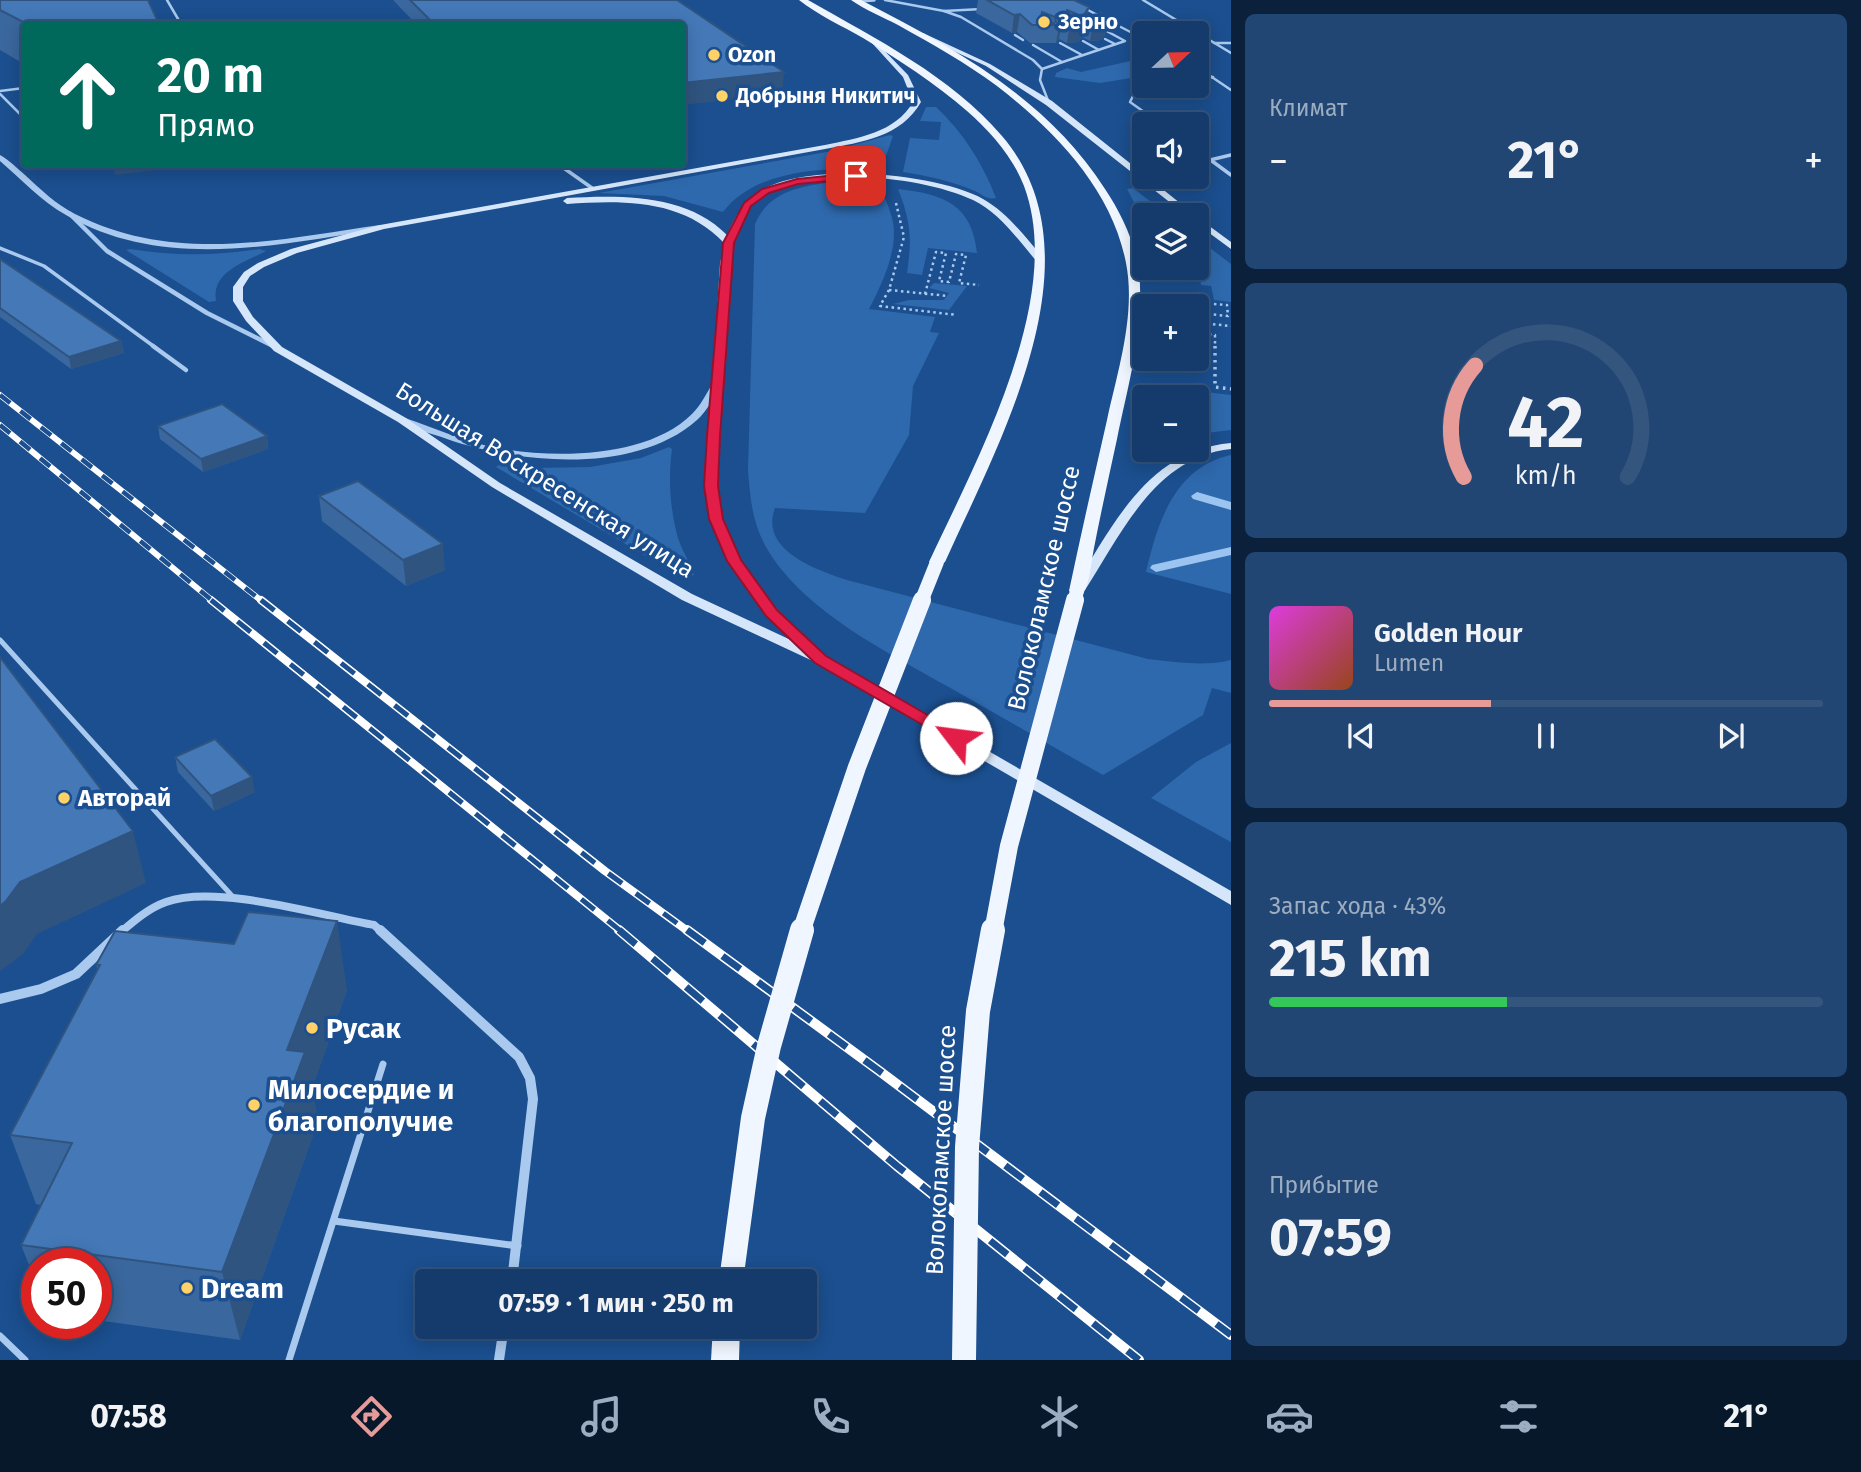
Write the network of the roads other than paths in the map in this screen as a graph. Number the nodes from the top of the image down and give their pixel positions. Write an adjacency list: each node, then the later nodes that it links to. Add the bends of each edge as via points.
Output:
1 (167, 0): 10 (lane)
2 (803, 0): 18 (main road)
3 (874, 0): 6 (street)
4 (885, 0): 9 (lane)
5 (1143, 0): 20 (lane)
6 (856, 1): 11 (main road, Волоколамское шоссе)
7 (1080, 6): 13 (lane)
8 (984, 8): 9 (lane)
9 (944, 11): 28 (lane, via 995,37)
10 (179, 21)
11 (907, 27): 36 (main road, via 988,65); 59 (main road, Волоколамское шоссе, via 1010,90 1047,122 1101,189 1123,230 1133,272 1130,344)
12 (1100, 28): 22 (lane, via 1125,41)
13 (1132, 34)
14 (1015, 36): 16 (lane)
15 (1105, 39): 22 (lane)
16 (1023, 40)
17 (1083, 41): 24 (lane)
18 (874, 42): 44 (main road, via 900,69 917,102 907,119 891,128 825,147); 53 (main road, via 937,83 997,136 1032,195)
19 (1060, 43): 26 (lane)
20 (1214, 43): 21 (lane); 25 (lane)
21 (1231, 43)
22 (1115, 44): 24 (lane)
23 (1033, 46): 27 (lane)
24 (1100, 50): 26 (lane)
25 (1231, 53)
26 (1082, 55): 27 (lane)
27 (1062, 62): 28 (lane)
28 (1042, 69): 36 (lane, via 1040,80)
29 (1209, 74): 30 (lane)
30 (1213, 77): 31 (lane); 33 (lane)
31 (1209, 78)
32 (21, 89): 34 (lane)
33 (1231, 90)
34 (0, 93): 38 (lane)
35 (1132, 98): 37 (lane, via 1130,102)
36 (1049, 103): 45 (main road)
37 (1144, 112)
38 (21, 115)
39 (1231, 155): 41 (lane)
40 (0, 157): 47 (street, Большая Воскресенская улица)
41 (1210, 160): 43 (lane)
42 (565, 168): 44 (lane)
43 (1231, 175)
44 (592, 188): 46 (main road)
45 (1176, 203)
46 (492, 208): 48 (main road); 50 (main road, via 604,199 653,204 689,214)
47 (69, 214): 48 (street, via 121,237 182,248); 54 (street, Большая Воскресенская улица, via 107,251 206,313)
48 (383, 227): 54 (main road, via 294,251 247,274 238,286 238,301 248,319)
49 (1209, 229): 51 (main road)
50 (729, 243): 53 (main road, via 747,205 766,191 815,178 878,176 920,181 974,198 1013,228); 56 (main road)
51 (1231, 246)
52 (0, 248): 55 (lane, via 44,266)
53 (1041, 261): 71 (main road, bridge, via 1031,326 1010,397 937,562 839,812 798,940 752,1120)
54 (278, 349): 57 (main road, Большая Воскресенская улица)
55 (186, 370)
56 (716, 385): 57 (street, via 692,419 658,438 621,451 582,456 537,456 493,449); 61 (main road, via 711,486 716,519 734,561 772,613)
57 (402, 420): 61 (main road, Большая Воскресенская улица, via 496,485 687,597)
58 (1231, 446): 59 (main road, via 1176,463 1146,489)
59 (1077, 591): 79 (main road, Волоколамское шоссе, bridge, via 1009,846 978,1011 967,1147)
60 (0, 640): 64 (lane)
61 (820, 659): 62 (main road, Большая Воскресенская улица)
62 (1173, 865): 63 (main road); 65 (main road, Большая Воскресенская улица)
63 (1231, 888)
64 (234, 898): 66 (street, via 201,895 166,902 139,916 76,974); 69 (street, via 374,925 519,1057 530,1078 533,1099)
65 (1231, 899)
66 (0, 999)
67 (383, 1064): 68 (lane)
68 (334, 1221): 69 (lane); 76 (lane)
69 (518, 1246): 70 (street)
70 (514, 1269)
71 (733, 1269)
72 (0, 1336): 75 (lane)
73 (503, 1339): 77 (street)
74 (726, 1339): 78 (main road)
75 (26, 1360)
76 (289, 1360)
77 (499, 1360)
78 (725, 1360)
79 (964, 1360)

